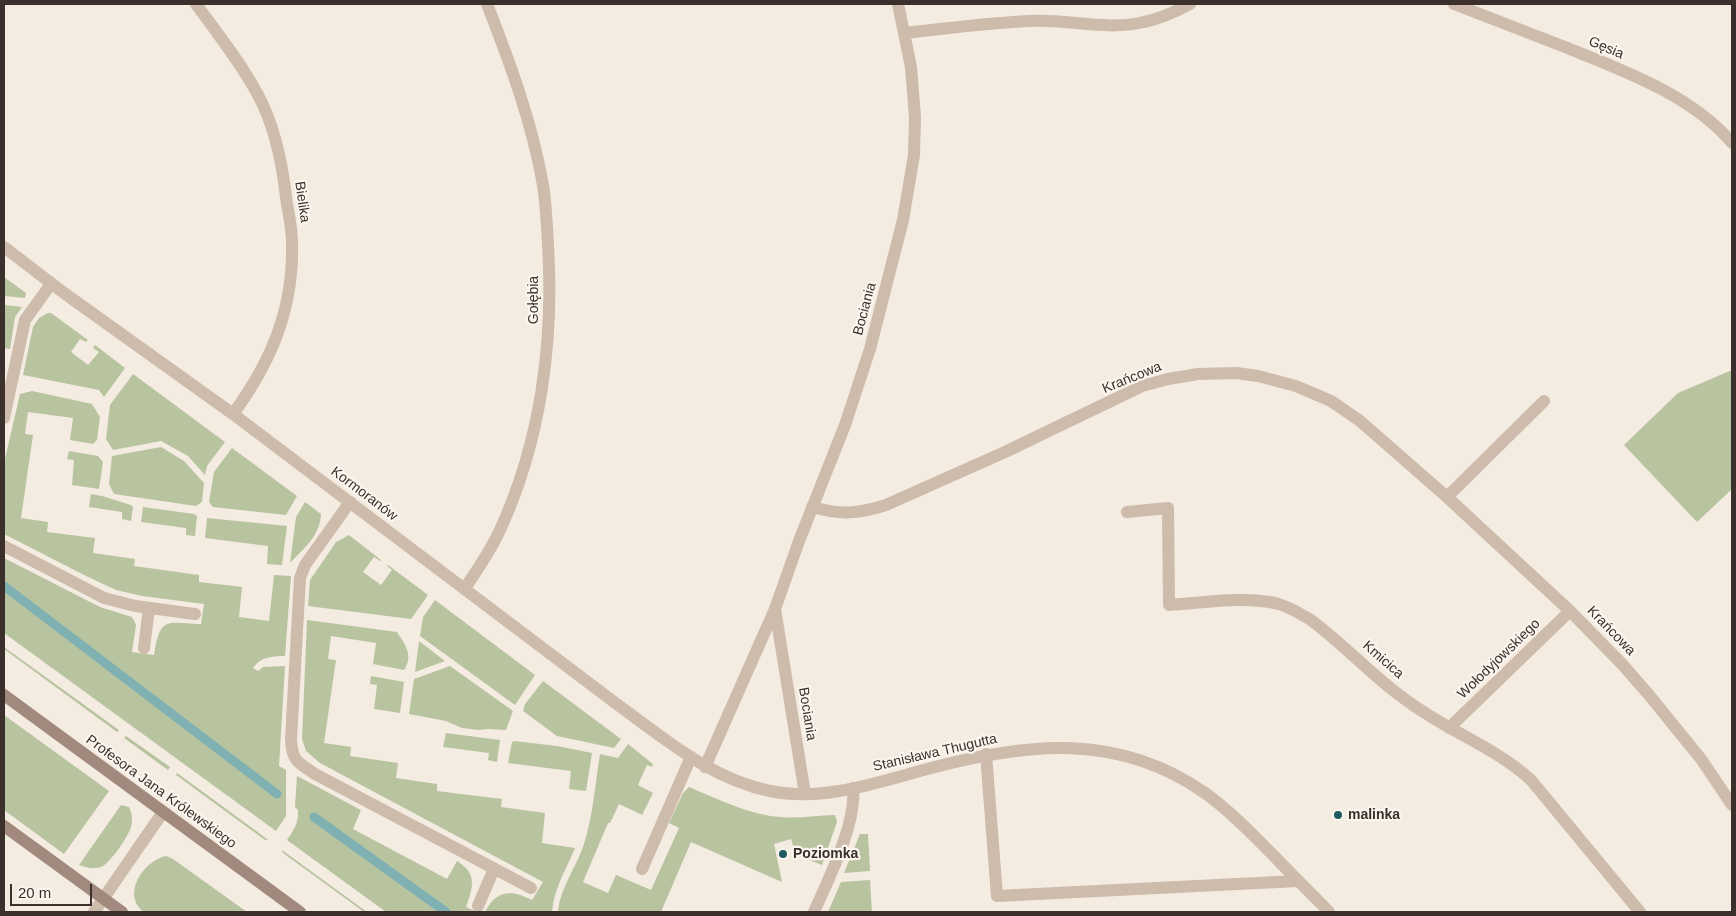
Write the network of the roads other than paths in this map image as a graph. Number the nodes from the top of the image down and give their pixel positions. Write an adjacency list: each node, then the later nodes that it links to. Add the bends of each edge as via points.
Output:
1 (196, 4): 11 (street, Bielika, via 244,72 267,113 280,159 292,241 289,290 280,330 252,388)
2 (487, 4): 18 (street, Gołębia, via 523,102 543,184 549,257 549,339 533,430 517,488 491,548)
3 (898, 4): 6 (street, Bociania)
4 (1190, 4): 6 (street, via 1160,18 1127,25 1031,21)
5 (1454, 4): 7 (street, Gęsia, via 1643,80 1706,117)
6 (905, 33): 15 (street, Bociania, via 915,117 909,192 860,385)
7 (1732, 143)
8 (4, 247): 9 (street, Kormoranów)
9 (51, 284): 11 (street, Kormoranów); 12 (street, via 25,320)
10 (1544, 401): 13 (street)
11 (233, 414): 14 (street, Kormoranów)
12 (4, 418)
13 (1447, 497): 15 (street, Krańcowa, via 1360,421 1331,401 1278,381 1236,373 1215,373 1183,375 1142,386 1005,452 868,511 846,514); 21 (street, Krańcowa)
14 (350, 502): 18 (street, Kormoranów); 34 (street, via 305,565 300,578 291,739 293,756 315,774)
15 (812, 507): 20 (street, Bociania)
16 (1127, 512): 25 (street, Kmicica, via 1168,508 1169,604 1254,600 1293,610 1330,634 1417,708)
17 (4, 546): 19 (street, via 104,598)
18 (465, 588): 27 (street, Kormoranów)
19 (149, 608): 22 (street); 23 (street)
20 (775, 609): 28 (street, Bociania); 30 (street, Bociania)
21 (1570, 611): 25 (street, Wołodyjowskiego); 31 (street, Krańcowa, via 1649,695)
22 (194, 614)
23 (144, 648)
24 (4, 695): 32 (street, Profesora Jana Królewskiego)
25 (1449, 728): 45 (street, Kmicica, via 1495,752 1531,780)
26 (986, 754): 29 (street, Stanisława Thugutta); 36 (street, Stanisława Thugutta, via 1076,748 1126,756 1146,763 1206,794); 36 (street, via 997,896)
27 (691, 757): 28 (street, Kormoranów); 35 (street)
28 (706, 767): 30 (street, Stanisława Thugutta, via 749,786)
29 (853, 788): 30 (street, Stanisława Thugutta); 43 (street, via 850,821)
30 (805, 794)
31 (1732, 805)
32 (163, 812): 38 (street); 42 (street, Profesora Jana Królewskiego)
33 (4, 826): 38 (street)
34 (494, 869): 37 (street); 39 (street)
35 (642, 870)
36 (1298, 880): 44 (street, Stanisława Thugutta)
37 (531, 888)
38 (103, 898): 40 (street); 41 (street)
39 (478, 906)
40 (94, 912)
41 (122, 912)
42 (300, 912)
43 (814, 912)
44 (1329, 912)
45 (1640, 912)

